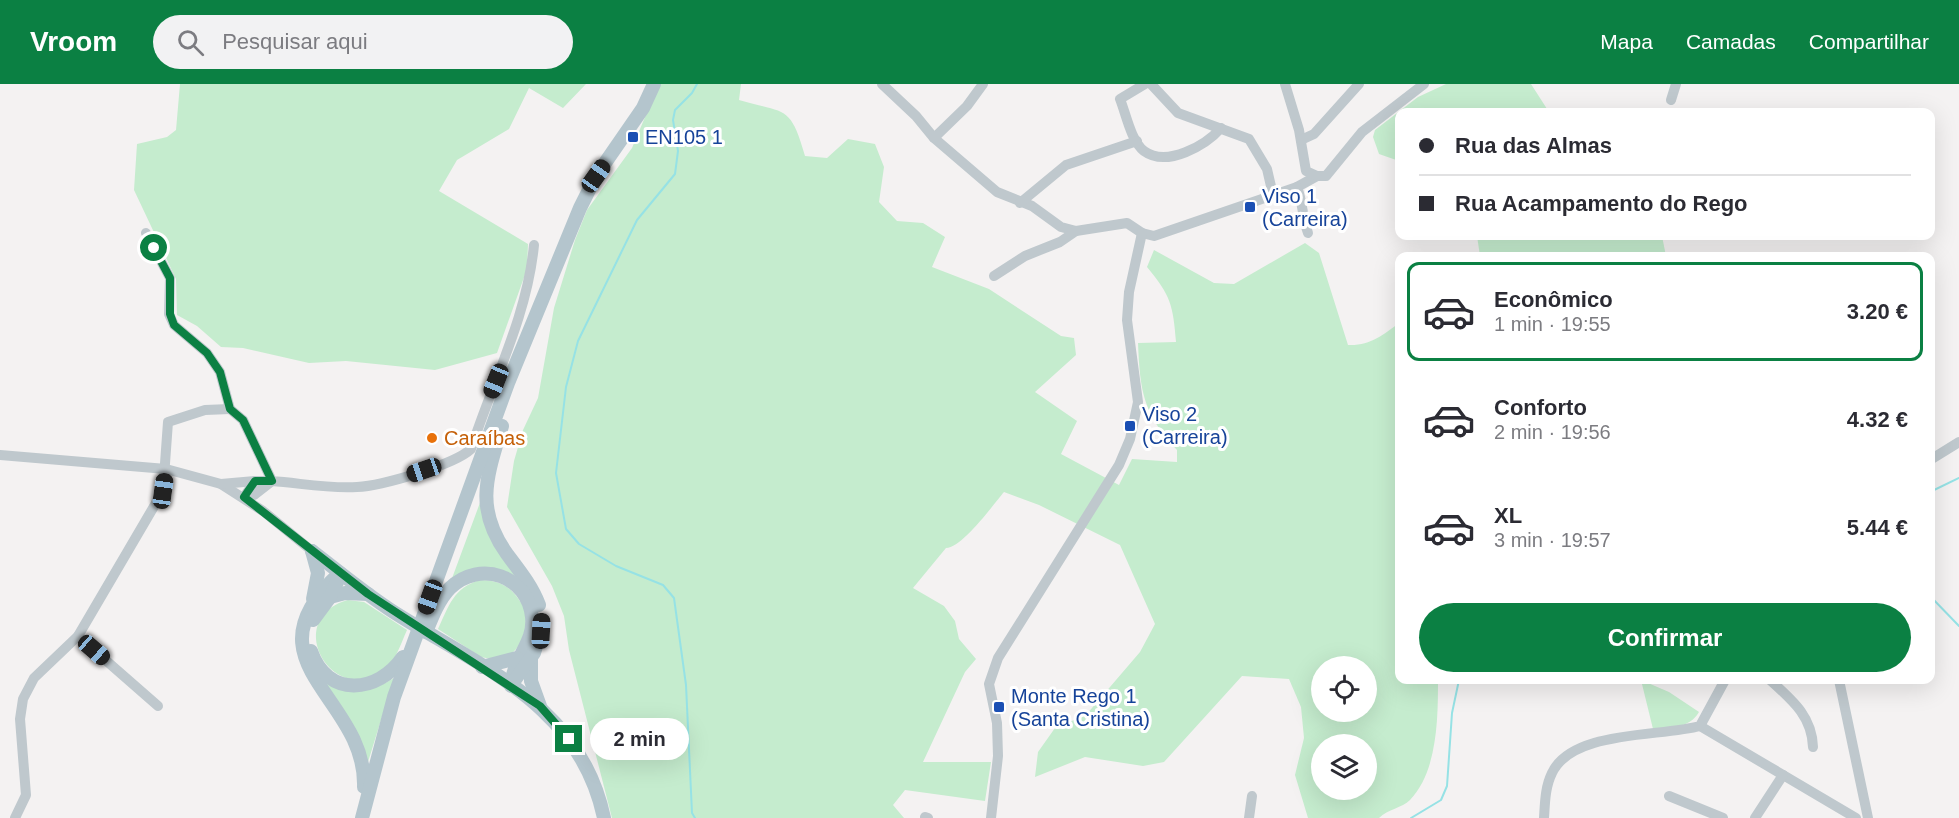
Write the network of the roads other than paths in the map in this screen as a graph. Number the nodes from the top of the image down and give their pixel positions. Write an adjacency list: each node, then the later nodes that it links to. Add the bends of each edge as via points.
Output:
1 (654, 84): 25 (main road, via 643,108 596,176)
2 (882, 84): 12 (street)
3 (983, 84): 12 (street)
4 (1145, 84): 14 (street, via 1120,99)
5 (1150, 84): 11 (street, via 1178,113)
6 (1285, 84): 13 (street)
7 (1359, 84): 13 (street, via 1314,134)
8 (1424, 84): 15 (street, via 1362,132 1326,176)
9 (1676, 84): 10 (street)
10 (1671, 100)
11 (1221, 128): 14 (street, via 1211,139 1169,156 1144,151); 17 (street, via 1249,139 1258,150)
12 (934, 138): 18 (street, via 997,192)
13 (1301, 140): 15 (street, via 1306,171)
14 (1137, 141): 18 (street, via 1066,165)
15 (1317, 176): 16 (street)
16 (1297, 187): 17 (street); 22 (street)
17 (1273, 195): 21 (street, via 1154,236)
18 (1020, 203): 19 (street, via 1032,206 1061,227)
19 (1076, 231): 21 (street, via 1128,223); 24 (street)
20 (146, 233): 26 (street, via 170,278 170,314 174,325 207,353 220,372)
21 (1142, 233): 61 (street, via 1127,320 1138,402 1130,439 1119,465 990,674 998,756)
22 (1308, 233)
23 (534, 245): 32 (street, via 512,343 471,449 462,458 357,487)
24 (994, 276)
25 (547, 292): 27 (main road); 40 (main road, via 508,383)
26 (230, 409): 31 (street, via 205,410 168,422); 32 (street, via 243,420)
27 (505, 414): 42 (main road); 44 (main road, via 487,477 486,507 496,539 540,607 541,631)
28 (1959, 442): 30 (street)
29 (0, 455): 31 (street)
30 (1935, 457)
31 (166, 470): 33 (street); 43 (street, via 163,491)
32 (264, 482): 33 (street); 34 (street, via 254,495); 35 (street)
33 (221, 484): 34 (street)
34 (244, 497): 35 (street)
35 (263, 511): 36 (street)
36 (312, 551): 37 (main road); 41 (main road, via 318,573)
37 (340, 573): 38 (main road); 39 (main road); 41 (main road)
38 (368, 594): 39 (main road); 45 (main road)
39 (330, 597): 40 (main road, via 313,621 311,653 325,674 336,681 362,686 376,682 396,667)
40 (430, 597): 58 (main road, via 393,697)
41 (312, 604): 58 (main road, via 302,627 303,656 358,746 365,770)
42 (431, 620): 44 (main road, via 444,595 462,579 486,572 510,579 526,597 533,620); 59 (main road, via 400,699)
43 (78, 636): 50 (street); 57 (street, via 34,678 22,699 26,795)
44 (524, 658): 45 (main road); 49 (main road); 51 (main road)
45 (482, 667): 49 (main road)
46 (1723, 684): 52 (street)
47 (1774, 684): 53 (street, via 1802,710 1813,731)
48 (1840, 684): 67 (street)
49 (511, 686): 51 (main road)
50 (158, 706)
51 (540, 706): 60 (main road, via 579,751 599,795)
52 (1701, 726): 54 (street); 63 (street, via 1576,747 1553,770 1547,783)
53 (1813, 747)
54 (1783, 775): 65 (street); 66 (street)
55 (1252, 796): 62 (street)
56 (1669, 796): 64 (street)
57 (15, 818)
58 (361, 818)
59 (369, 818)
60 (604, 818)
61 (991, 818)
62 (1249, 818)
63 (1544, 818)
64 (1723, 818)
65 (1755, 818)
66 (1856, 818)
67 (1868, 818)

